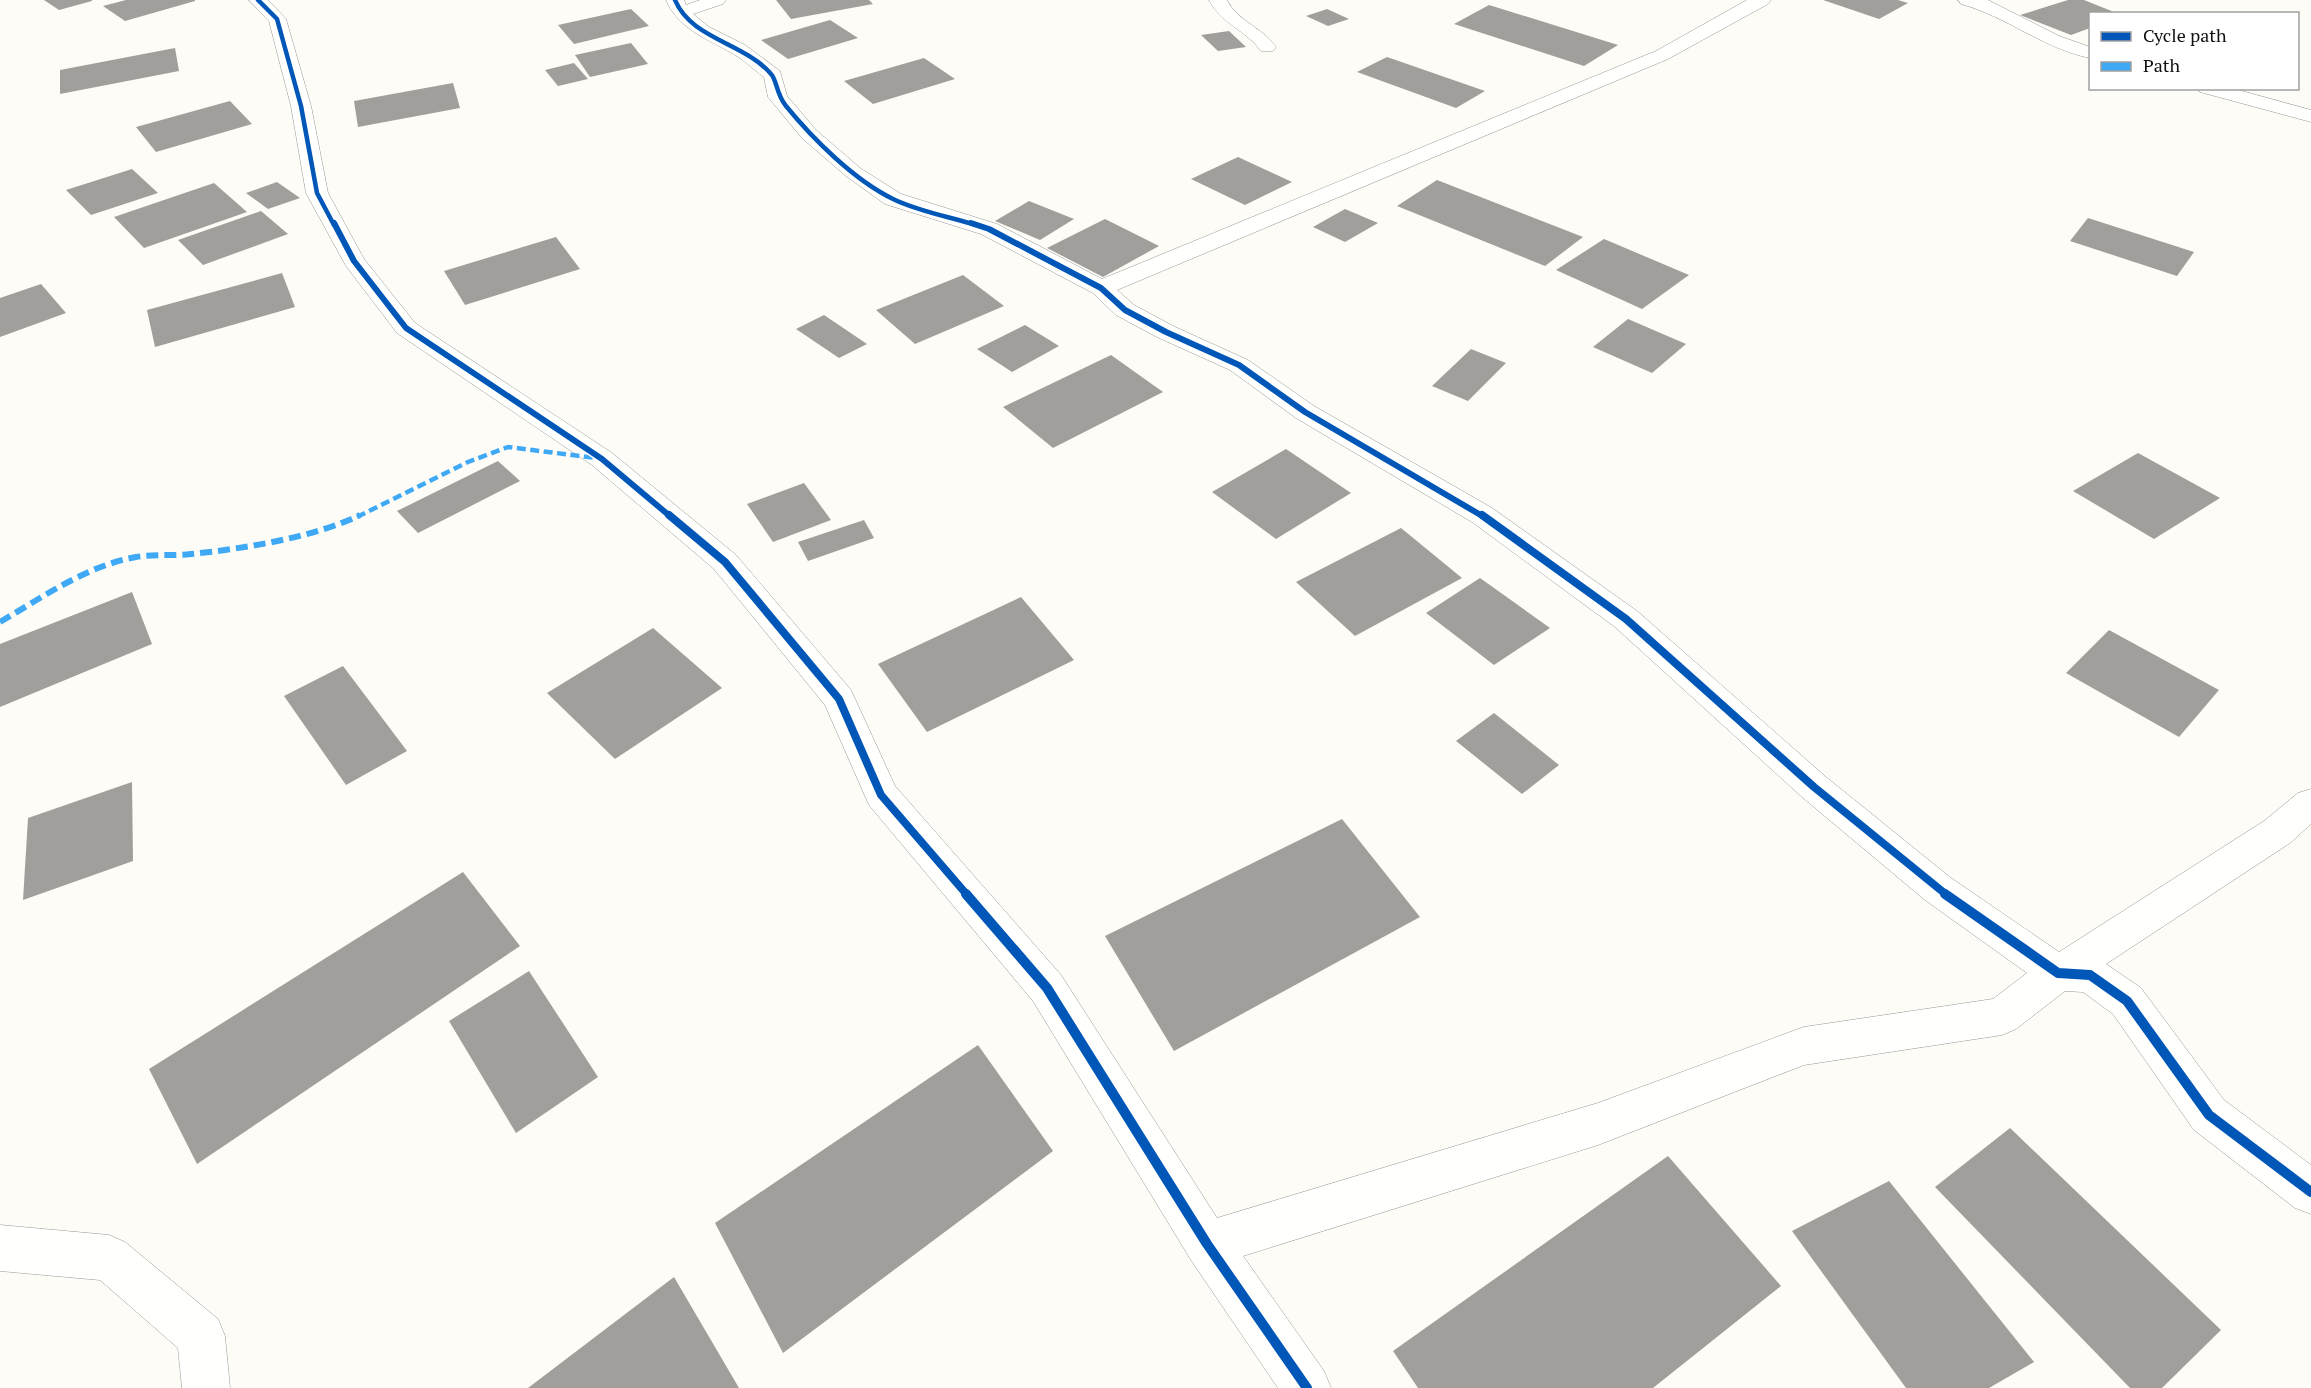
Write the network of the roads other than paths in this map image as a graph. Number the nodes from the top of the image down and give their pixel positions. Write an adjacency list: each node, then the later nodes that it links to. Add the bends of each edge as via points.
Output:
1 (258, 0): 15 (street, via 277,19 301,106 317,193 354,261 406,328 602,459 725,562 839,699 882,795 1047,988)
2 (717, 0): 6 (street)
3 (1218, 0): 7 (street, via 1225,14)
4 (1762, 0): 11 (street, via 1662,56)
5 (1967, 0): 8 (street)
6 (677, 6): 11 (street, via 703,31 739,49 772,75 778,97 809,134 853,172 893,199 989,229)
7 (1267, 47)
8 (2089, 52)
9 (2214, 90): 10 (street)
10 (2311, 116)
11 (1101, 288): 13 (street, via 1125,310 1239,365 1305,412 1482,515 1626,620 1814,787 1938,889)
12 (2311, 803): 13 (street, via 2277,832)
13 (2058, 973): 14 (street, via 2090,975 2127,1001 2209,1115); 15 (street, via 2002,1017 1804,1046 1598,1124)
14 (2311, 1192)
15 (1207, 1244): 18 (street)
16 (0, 1248): 17 (street, via 109,1258 201,1336)
17 (206, 1388)
18 (1307, 1388)

